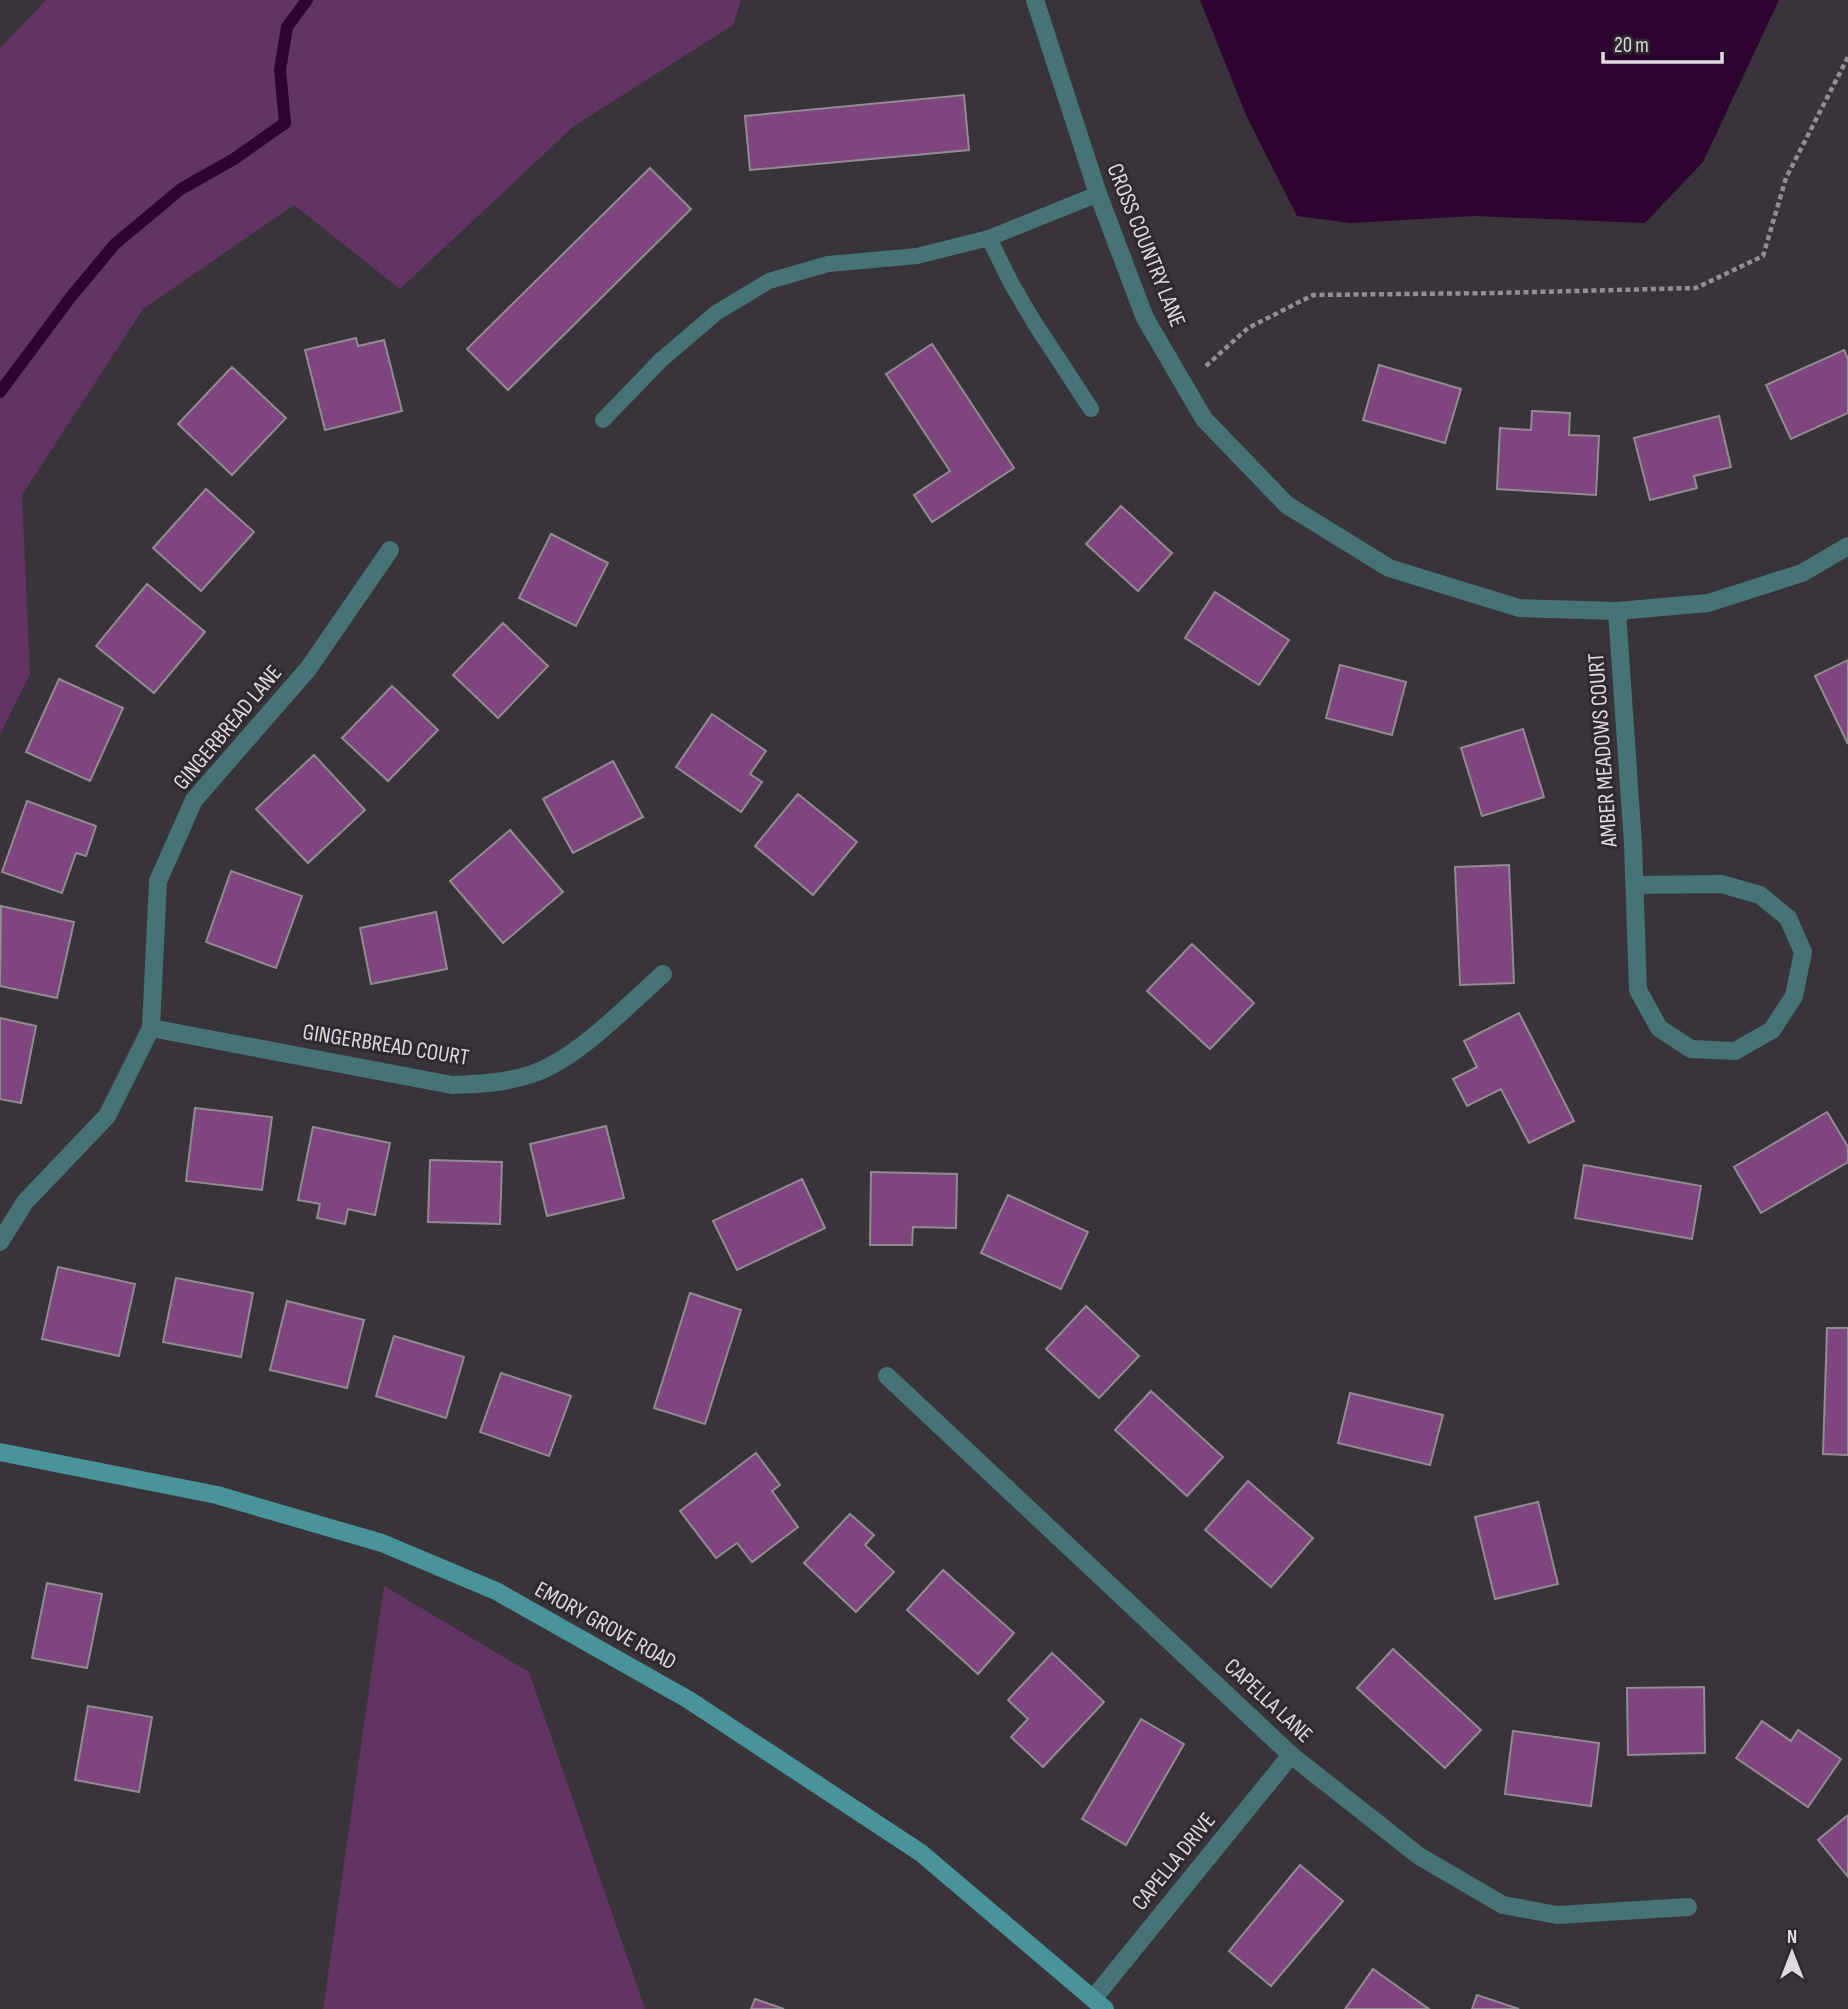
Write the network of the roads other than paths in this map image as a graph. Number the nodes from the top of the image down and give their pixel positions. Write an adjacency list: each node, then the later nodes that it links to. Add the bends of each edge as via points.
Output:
1 (1035, 0): 2 (street, CROSS COUNTRY LANE)
2 (1098, 194): 3 (lane); 8 (street, CROSS COUNTRY LANE, via 1145,318 1204,419 1287,505 1389,568 1519,608)
3 (989, 238): 4 (lane, via 1034,323); 5 (lane, via 917,256 828,264 769,281 698,328)
4 (1091, 409)
5 (603, 420)
6 (1848, 546): 8 (street, CROSS COUNTRY LANE, via 1802,573 1708,603)
7 (390, 550): 11 (street, GINGERBREAD LANE, via 308,669 194,800 158,881)
8 (1617, 611): 9 (street, AMBER MEADOWS COURT)
9 (1634, 885): 9 (street, AMBER MEADOWS COURT, via 1638,990 1659,1028 1691,1049 1735,1051 1772,1030 1794,996 1803,952 1788,918 1760,895 1721,884)
10 (663, 974): 11 (street, GINGERBREAD COURT, via 572,1054 533,1074 496,1083 452,1084)
11 (150, 1028): 12 (street, GINGERBREAD LANE, via 107,1116 25,1202)
12 (0, 1241)
13 (887, 1377): 15 (street, CAPELLA LANE)
14 (0, 1452): 17 (street, EMORY GROVE ROAD, via 217,1495 382,1543 496,1591 689,1700 921,1853)
15 (1291, 1755): 16 (street, CAPELLA LANE, via 1419,1856 1503,1906 1557,1915); 17 (street, CAPELLA DRIVE)
16 (1688, 1908)
17 (1099, 2004)

